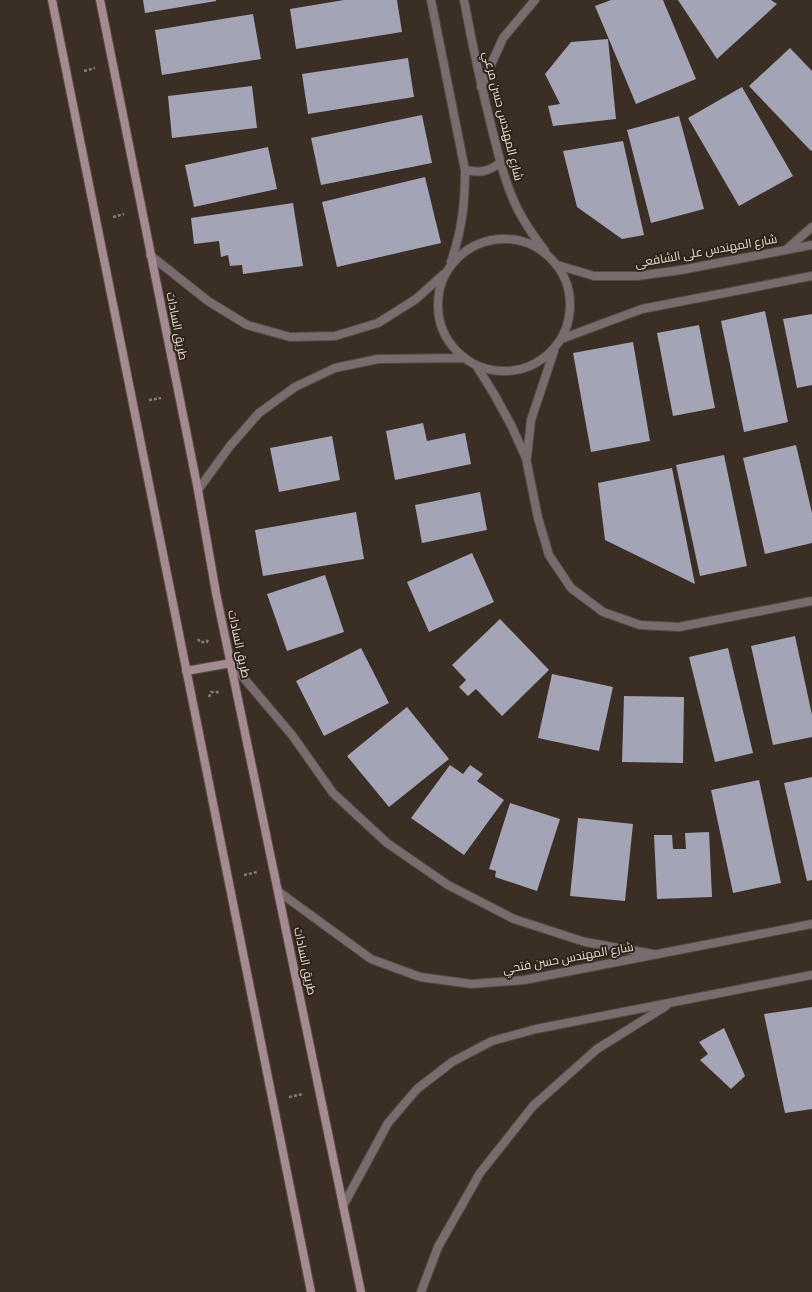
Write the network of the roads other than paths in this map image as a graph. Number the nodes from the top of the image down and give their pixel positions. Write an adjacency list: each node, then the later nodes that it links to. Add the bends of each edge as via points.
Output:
1 (52, 0): 26 (main road)
2 (100, 0): 13 (main road, طريق السادات)
3 (431, 0): 8 (street)
4 (464, 0): 6 (street, شارع المهندس حسن مرعي)
5 (535, 0): 6 (street, via 503,38)
6 (481, 87): 7 (street, شارع المهندس حسن مرعي)
7 (500, 163): 8 (street, via 490,170); 12 (street, شارع المهندس حسن مرعي, via 518,210 531,233)
8 (465, 170): 14 (street, via 463,217)
9 (812, 227): 11 (street)
10 (812, 245): 11 (street, شارع المهندس على الشافعى)
11 (786, 250): 15 (street, شارع المهندس على الشافعى, via 637,276 594,276)
12 (547, 253): 14 (street, via 528,243 507,239 486,241 467,250); 15 (street)
13 (150, 255): 16 (street, via 208,301 246,325 290,337 335,336 378,323 416,299); 23 (main road, طريق السادات)
14 (451, 263): 16 (street)
15 (557, 265): 18 (street, via 570,296 570,313)
16 (446, 272): 20 (street, via 438,292 438,313 443,333)
17 (812, 276): 18 (street, via 642,309)
18 (561, 339): 19 (street)
19 (555, 348): 21 (street, via 528,367 505,372); 22 (street, via 531,420)
20 (464, 358): 21 (street); 23 (street, via 378,359 335,368 294,387 259,413 230,446)
21 (476, 365): 22 (street, via 511,425)
22 (526, 458): 24 (street, via 538,518 549,555 571,588 603,612 640,625 679,627)
23 (198, 490): 25 (main road, طريق السادات)
24 (812, 601)
25 (231, 663): 26 (main road); 27 (main road, طريق السادات); 29 (street, via 292,735 333,793 387,843 448,885 521,921 585,942)
26 (186, 671): 33 (main road)
27 (278, 892): 29 (street, شارع المهندس حسن فتحي, via 371,959 420,977 472,984 524,980); 32 (main road, طريق السادات)
28 (812, 924): 29 (street, شارع المهندس حسن فتحي)
29 (658, 955)
30 (812, 976): 31 (street)
31 (669, 1004): 32 (street, via 536,1029 492,1041 452,1062 417,1089 388,1123); 35 (street, via 597,1049 533,1106 480,1173 438,1247)
32 (343, 1206): 34 (main road, طريق السادات)
33 (311, 1292)
34 (361, 1292)
35 (422, 1292)

